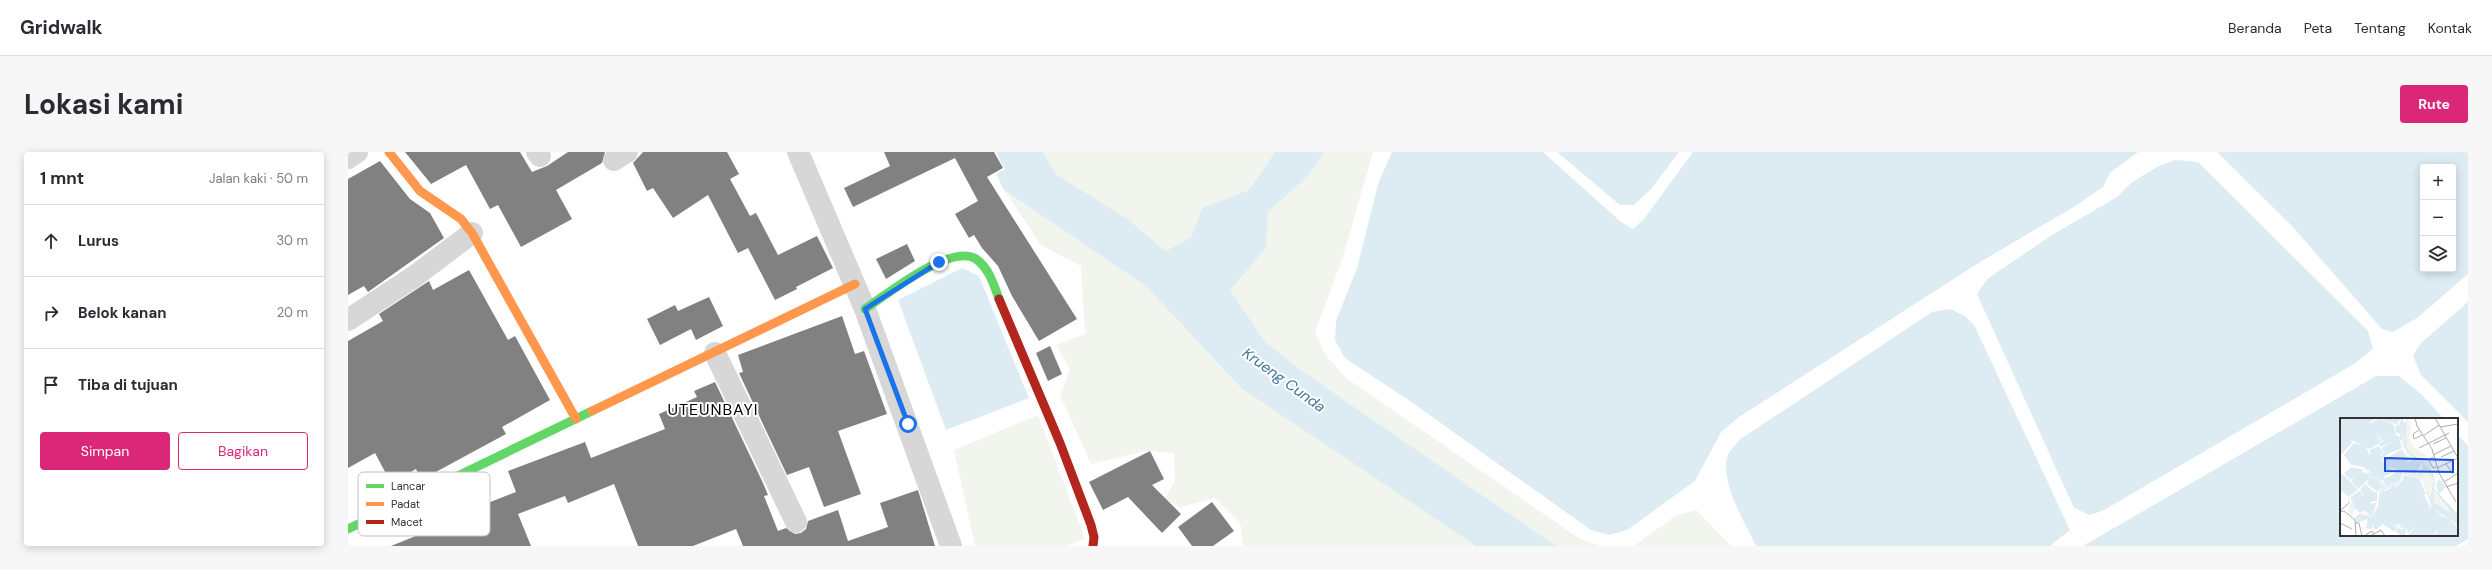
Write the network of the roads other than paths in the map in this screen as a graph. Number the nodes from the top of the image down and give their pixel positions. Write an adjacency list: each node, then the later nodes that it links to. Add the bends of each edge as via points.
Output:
1 (357, 152): 4 (street)
2 (389, 152): 5 (street, via 420,191 461,220)
3 (798, 152): 6 (street)
4 (348, 158)
5 (472, 233): 8 (street, via 415,276); 10 (street)
6 (855, 284): 7 (street); 9 (street)
7 (865, 309): 15 (street); 16 (street, via 939,262 967,255 980,261 990,276 1060,443 1091,525)
8 (348, 320)
9 (715, 353): 10 (street); 12 (street)
10 (576, 419): 11 (street)
11 (466, 472)
12 (796, 522)
13 (358, 524): 14 (street)
14 (348, 529)
15 (950, 546)
16 (1093, 546)

